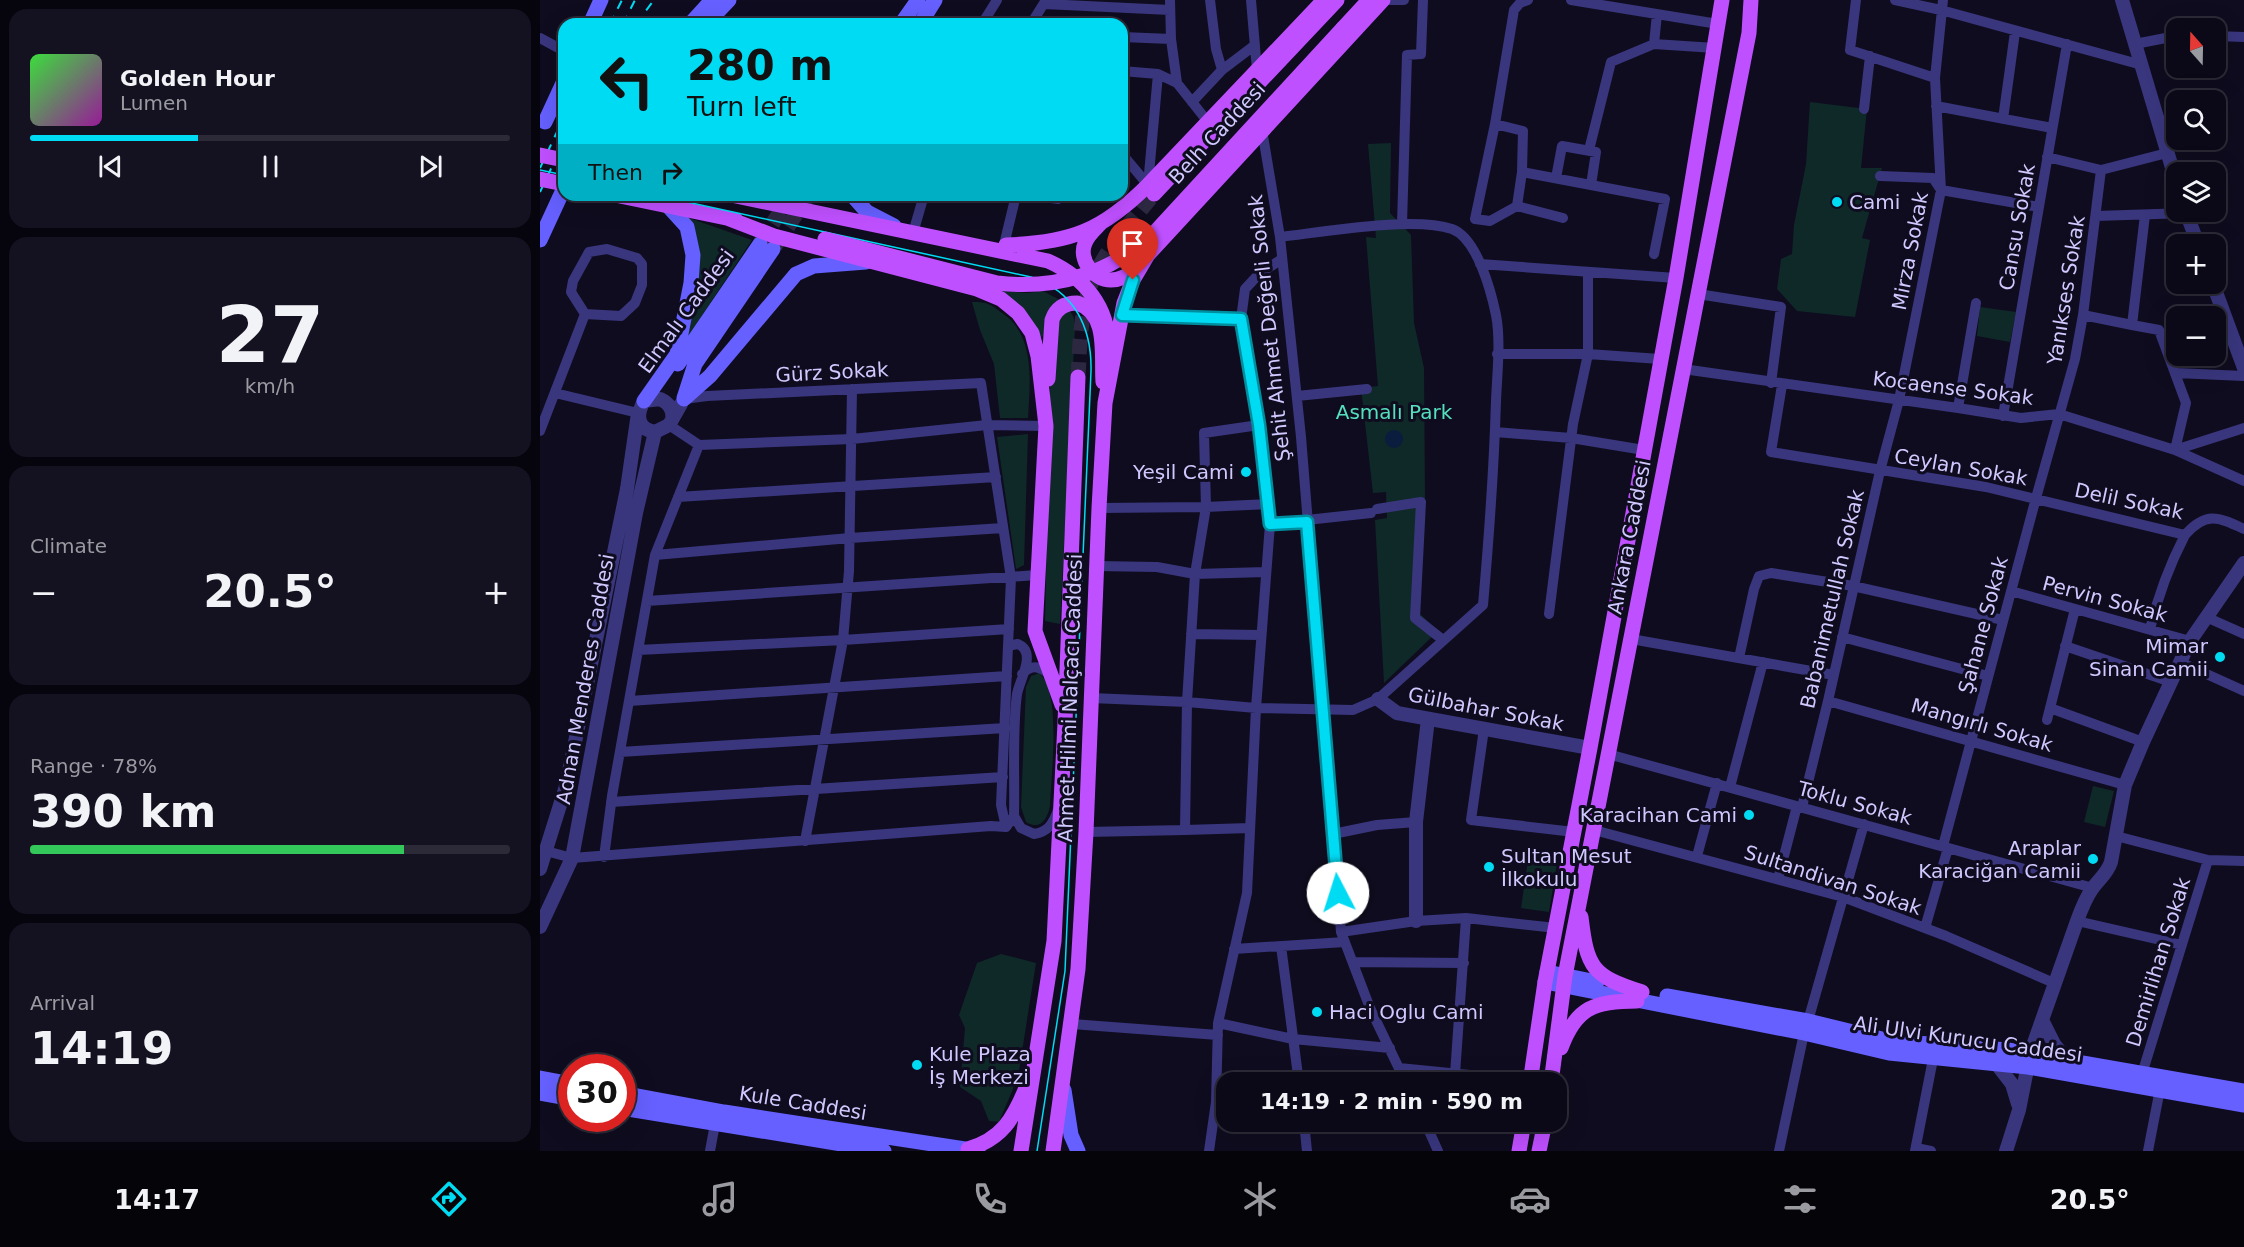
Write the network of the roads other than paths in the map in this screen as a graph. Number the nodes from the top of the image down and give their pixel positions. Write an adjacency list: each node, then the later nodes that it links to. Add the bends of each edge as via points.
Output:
1 (601, 0): 27 (main road)
2 (712, 0): 28 (main road)
3 (729, 0): 29 (main road)
4 (918, 0): 30 (main road)
5 (935, 0): 31 (main road)
6 (997, 0): 32 (street)
7 (1210, 0): 50 (street)
8 (1251, 0): 45 (street)
9 (1324, 0): 51 (main road, Belh Caddesi)
10 (1337, 0): 80 (main road, Belh Caddesi)
11 (1370, 0): 94 (main road, Belh Caddesi, bridge, via 1150,237 1119,260 1082,277 1036,285 997,283)
12 (1383, 0): 13 (street); 65 (main road, Belh Caddesi)
13 (1404, 0)
14 (1423, 0): 97 (street, via 1421,54 1407,55)
15 (1528, 0): 63 (street, via 1514,10)
16 (1571, 0): 23 (street)
17 (1722, 0): 34 (main road, Ankara Caddesi)
18 (1750, 0): 110 (main road, Ankara Caddesi, via 1749,33)
19 (1856, 0): 48 (street, via 1850,50)
20 (1896, 0): 25 (street)
21 (2122, 0): 44 (street)
22 (1045, 2): 24 (street); 33 (street)
23 (1618, 3): 26 (street)
24 (1170, 5): 41 (street)
25 (1942, 5): 35 (street); 54 (street, Mirza Sokak)
26 (1658, 14): 34 (street); 42 (street)
27 (593, 18)
28 (696, 18)
29 (712, 18)
30 (905, 18)
31 (927, 18)
32 (986, 18)
33 (1035, 18)
34 (1718, 24): 47 (main road, Ankara Caddesi)
35 (2015, 32): 43 (street); 60 (street)
36 (2226, 36): 38 (street)
37 (1128, 37): 41 (street)
38 (2244, 37)
39 (540, 38): 46 (street)
40 (2166, 38): 44 (street)
41 (1171, 39): 55 (street)
42 (1654, 44): 47 (street); 66 (street, via 1611,62)
43 (2067, 44): 49 (street); 64 (street, Cansu Sokak)
44 (2135, 44): 49 (street)
45 (1255, 45): 50 (street); 51 (street)
46 (558, 48)
47 (1715, 48): 109 (main road, Ankara Caddesi)
48 (1870, 56): 54 (street); 59 (street)
49 (2142, 65): 67 (street)
50 (1222, 70): 57 (street)
51 (1257, 70): 62 (main road, Belh Caddesi)
52 (1128, 72): 53 (street)
53 (1158, 74): 55 (street); 80 (street)
54 (1935, 78): 58 (street, Mirza Sokak)
55 (1177, 83): 57 (street)
56 (558, 92): 61 (main road)
57 (1192, 102): 62 (street)
58 (1936, 106): 60 (street); 81 (street, Mirza Sokak)
59 (1864, 109)
60 (2003, 119): 64 (street)
61 (542, 121)
62 (1208, 122): 80 (main road, Belh Caddesi)
63 (1495, 124): 74 (street, via 1523,131); 89 (street, via 1475,219 1490,221)
64 (2052, 128): 69 (street, Cansu Sokak)
65 (1262, 130): 99 (street, Şehit Ahmet Değerli Sokak); 103 (main road, Belh Caddesi)
66 (1589, 150): 76 (street, via 1562,146); 79 (street, via 1596,152)
67 (2168, 153): 72 (street); 73 (street)
68 (540, 155): 70 (main road, bridge)
69 (2047, 157): 73 (street); 90 (street, Cansu Sokak)
70 (558, 159)
71 (1128, 161): 80 (street)
72 (2171, 162)
73 (2101, 170): 93 (street, Yanıkses Sokak)
74 (1522, 172): 76 (street); 89 (street)
75 (1880, 176): 81 (street, via 1933,178)
76 (1556, 178): 79 (street)
77 (540, 179): 78 (main road, bridge)
78 (558, 184)
79 (1591, 185): 104 (street, via 1665,199)
80 (1151, 190): 96 (main road, Belh Caddesi)
81 (1941, 190): 90 (street); 131 (street, Mirza Sokak)
82 (558, 200): 100 (main road)
83 (646, 201): 88 (main road)
84 (760, 201): 98 (main road)
85 (857, 201): 98 (main road, via 882,221)
86 (922, 201): 98 (street)
87 (1015, 201): 102 (street)
88 (667, 205): 94 (main road); 134 (main road, via 687,227 693,255 691,283 677,354)
89 (1517, 206): 95 (street)
90 (2039, 207): 137 (street, Cansu Sokak)
91 (2166, 213): 92 (street)
92 (2145, 214): 93 (street); 117 (street)
93 (2096, 216): 115 (street, Yanıkses Sokak)
94 (728, 218): 106 (main road, via 774,236)
95 (1563, 218)
96 (1100, 224): 102 (main road, via 1059,241); 103 (main road, via 1087,238 1083,251 1087,266 1099,276 1109,280 1125,277)
97 (1401, 224): 99 (street); 107 (street, via 1453,230 1468,241)
98 (914, 233): 101 (main road)
99 (1280, 237): 105 (street, Şehit Ahmet Değerli Sokak)
100 (540, 240)
101 (970, 243): 102 (main road); 133 (main road, via 1048,261 1074,276 1094,296 1108,338)
102 (1004, 245)
103 (1149, 253): 114 (main road, Ahmet Hilmi Nalçacı Caddesi, via 1133,280)
104 (1654, 254)
105 (1282, 259): 116 (street, via 1245,289); 130 (street, Şehit Ahmet Değerli Sokak)
106 (869, 262): 132 (main road, via 814,266 796,274 710,376); 141 (main road, via 978,289 1001,299 1018,313 1035,345)
107 (1480, 264): 108 (street); 118 (street, via 1496,316)
108 (1588, 272): 109 (street); 119 (street)
109 (1676, 278): 120 (main road, Ankara Caddesi)
110 (1698, 294): 121 (main road, Ankara Caddesi); 126 (street, via 1781,307)
111 (2216, 294): 122 (street)
112 (1976, 303): 135 (street)
113 (585, 314): 113 (street, via 571,292 589,252 608,249 637,258 642,264 642,285 635,303 621,316); 129 (street)
114 (1122, 315): 116 (street); 133 (main road, Ahmet Hilmi Nalçacı Caddesi)
115 (2083, 315): 117 (street); 136 (street, Yanıkses Sokak)
116 (1241, 319): 140 (street)
117 (2132, 325): 123 (street, via 2160,330)
118 (1497, 354): 119 (street); 145 (street)
119 (1588, 354): 120 (street); 146 (street)
120 (1660, 359): 149 (main road, Ankara Caddesi)
121 (1683, 369): 126 (street, Kocaense Sokak); 187 (main road, Ankara Caddesi)
122 (2244, 369)
123 (2176, 373): 124 (street); 150 (street, via 2186,403)
124 (2244, 376)
125 (1078, 377): 215 (main road, Ahmet Hilmi Nalçacı Caddesi)
126 (1777, 384): 131 (street, Kocaense Sokak); 151 (street, Ceylan Sokak, via 1771,452)
127 (852, 389): 132 (street, Gürz Sokak, via 707,396); 139 (street, Gürz Sokak, via 981,382); 147 (street)
128 (1367, 389): 130 (street)
129 (555, 393): 134 (street); 143 (street)
130 (1297, 396): 160 (street, Şehit Ahmet Değerli Sokak)
131 (1899, 400): 135 (street, Kocaense Sokak); 151 (street, Babanimetullah Sokak)
132 (683, 401): 134 (main road, Elmalı Caddesi, via 695,364 766,247); 138 (street)
133 (1105, 403): 141 (main road, via 1097,319 1083,305 1067,304 1057,310 1052,320); 159 (main road, Ahmet Hilmi Nalçacı Caddesi)
134 (641, 407): 138 (street, via 654,399 665,402 671,410); 144 (street, via 640,424); 245 (street, Adnan Menderes Caddesi, via 567,786)
135 (1958, 408): 137 (street, Kocaense Sokak)
136 (2059, 414): 137 (street, Kocaense Sokak); 150 (street, Kocaense Sokak); 156 (street, Şahane Sokak)
137 (2002, 416)
138 (671, 422): 144 (street, via 666,429); 148 (street)
139 (987, 425): 141 (street); 147 (street); 152 (street)
140 (1259, 425): 157 (street); 158 (street, via 1204,433)
141 (1046, 426): 171 (main road)
142 (2244, 428): 150 (street)
143 (540, 431)
144 (655, 432): 248 (street, Adnan Menderes Caddesi, via 636,513)
145 (1495, 432): 146 (street); 189 (street, via 1483,605)
146 (1572, 438): 149 (street); 178 (street)
147 (852, 439): 148 (street); 154 (street)
148 (699, 444): 155 (street)
149 (1644, 450): 221 (main road, Ankara Caddesi)
150 (2175, 450): 153 (street, Kocaense Sokak)
151 (1880, 471): 156 (street, Ceylan Sokak); 173 (street, Babanimetullah Sokak)
152 (996, 477): 154 (street); 162 (street)
153 (2244, 481)
154 (851, 486): 155 (street); 165 (street)
155 (678, 497): 166 (street)
156 (2036, 498): 164 (street, Delil Sokak); 175 (street, Şahane Sokak)
157 (1269, 504): 158 (street); 161 (street)
158 (1206, 507): 159 (street); 170 (street)
159 (1099, 508): 168 (main road, Ahmet Hilmi Nalçacı Caddesi)
160 (1307, 522): 161 (street); 189 (street, via 1421,502 1415,618); 212 (street, Şehit Ahmet Değerli Sokak)
161 (1270, 524): 169 (street)
162 (1003, 528): 165 (street); 172 (street)
163 (2244, 529): 164 (street, Delil Sokak, via 2219,518 2206,519 2195,524)
164 (2185, 536): 182 (street, via 2169,566)
165 (850, 538): 166 (street); 174 (street)
166 (655, 555): 176 (street)
167 (2244, 563): 179 (street)
168 (1096, 566): 170 (street, via 1157,567); 205 (main road, Ahmet Hilmi Nalçacı Caddesi)
169 (1266, 572): 170 (street); 185 (street)
170 (1195, 574): 183 (street)
171 (1037, 575): 172 (street); 201 (main road, via 1035,631)
172 (1011, 578): 174 (street); 181 (street)
173 (1853, 586): 180 (street); 186 (street, Babanimetullah Sokak); 194 (street, via 1771,573 1759,576)
174 (848, 589): 176 (street); 188 (street)
175 (2011, 591): 177 (street, Pervin Sokak); 180 (street, Şahane Sokak)
176 (647, 601): 193 (street)
177 (2075, 609): 182 (street, Pervin Sokak); 192 (street)
178 (1549, 614)
179 (2206, 617): 184 (street); 190 (street)
180 (2003, 620): 200 (street, Şahane Sokak)
181 (1009, 629): 188 (street); 191 (street)
182 (2150, 629): 190 (street, Pervin Sokak)
183 (1191, 634): 185 (street); 209 (street)
184 (2244, 634)
185 (1261, 635): 210 (street)
186 (1842, 637): 198 (street, Babanimetullah Sokak); 200 (street)
187 (1631, 639): 194 (street); 223 (main road, Ankara Caddesi)
188 (843, 640): 193 (street); 203 (street)
189 (1443, 640): 206 (street)
190 (2190, 641): 196 (street)
191 (1008, 646): 197 (street, via 1018,644 1026,649); 199 (street)
192 (2066, 646): 202 (street); 211 (street)
193 (638, 650): 208 (street)
194 (1739, 658): 195 (street)
195 (1763, 662): 198 (street); 227 (street)
196 (2180, 662): 202 (street); 204 (street)
197 (1022, 675): 201 (street, via 1035,667); 232 (street, via 1016,707)
198 (1834, 675): 207 (street, Babanimetullah Sokak)
199 (1007, 676): 203 (street); 216 (street)
200 (1988, 676): 219 (street, Şahane Sokak)
201 (1052, 677): 215 (main road)
202 (2171, 682): 220 (street)
203 (834, 688): 208 (street); 218 (street)
204 (2244, 691)
205 (1091, 698): 209 (street); 239 (main road, Ahmet Hilmi Nalçacı Caddesi)
206 (1378, 699): 212 (street, via 1353,710); 213 (street, Gülbahar Sokak, via 1397,713)
207 (1828, 700): 219 (street, Mangırlı Sokak); 231 (street, Babanimetullah Sokak)
208 (629, 701): 222 (street)
209 (1187, 702): 210 (street); 237 (street)
210 (1256, 708): 212 (street); 236 (street)
211 (2050, 708): 214 (street); 220 (street)
212 (1322, 709): 241 (street, Şehit Ahmet Değerli Sokak)
213 (1428, 719): 217 (street, Gülbahar Sokak); 233 (street)
214 (2047, 720)
215 (1065, 723): 229 (main road, Ahmet Hilmi Nalçacı Caddesi)
216 (1005, 728): 218 (street); 224 (street)
217 (1484, 729): 221 (street, Gülbahar Sokak); 240 (street, via 1471,820)
218 (825, 738): 222 (street); 228 (street)
219 (1971, 741): 226 (street, Mangırlı Sokak); 244 (street, Şahane Sokak)
220 (2143, 742): 226 (street)
221 (1590, 748): 240 (main road, Ankara Caddesi)
222 (620, 752): 230 (street)
223 (1608, 754): 225 (street, Toklu Sokak); 238 (main road, Ankara Caddesi)
224 (1002, 777): 228 (street); 235 (street, via 1001,806)
225 (1717, 783): 227 (street, Toklu Sokak); 246 (street)
226 (2125, 785): 242 (street)
227 (1730, 787): 231 (street, Toklu Sokak)
228 (815, 789): 230 (street); 243 (street)
229 (1062, 799): 232 (street, via 1052,825 1041,833 1027,833); 284 (main road, Ahmet Hilmi Nalçacı Caddesi, via 1054,941)
230 (611, 802): 247 (street)
231 (1799, 806): 234 (street, Toklu Sokak); 252 (street, Babanimetullah Sokak)
232 (1014, 816): 235 (street)
233 (1416, 822): 241 (street); 257 (street)
234 (1864, 824): 244 (street, Toklu Sokak); 254 (street)
235 (1006, 827): 243 (street)
236 (1250, 828): 237 (street); 265 (street, via 1247,893)
237 (1185, 830): 239 (street)
238 (1594, 830): 246 (street, Sultandivan Sokak); 255 (main road, Ankara Caddesi)
239 (1086, 832): 274 (main road, Ahmet Hilmi Nalçacı Caddesi)
240 (1574, 832): 260 (main road, Ankara Caddesi)
241 (1333, 834): 262 (street, Şehit Ahmet Değerli Sokak)
242 (2116, 836): 249 (street); 253 (street, via 2109,869)
243 (805, 841): 247 (street)
244 (1946, 847): 253 (street, Toklu Sokak); 261 (street, Şahane Sokak)
245 (543, 850): 248 (street); 251 (street, Adnan Menderes Caddesi)
246 (1697, 856): 252 (street, Sultandivan Sokak)
247 (604, 857): 248 (street)
248 (572, 858): 259 (street, Adnan Menderes Caddesi)
249 (2208, 860): 250 (street); 263 (street, Demirlihan Sokak)
250 (2244, 861)
251 (540, 869)
252 (1778, 879): 254 (street, Sultandivan Sokak)
253 (2092, 888): 258 (street)
254 (1843, 897): 261 (street, Sultandivan Sokak); 275 (street)
255 (1580, 902): 269 (main road, Ankara Caddesi); 271 (main road, via 1586,951 1593,967)
256 (1466, 918): 257 (street); 260 (street); 267 (street)
257 (1416, 921): 262 (street)
258 (2077, 921): 263 (street); 270 (street)
259 (540, 927)
260 (1556, 928): 268 (main road, Ankara Caddesi)
261 (1925, 928): 270 (street, Sultandivan Sokak)
262 (1343, 937): 264 (street); 266 (street, Şehit Ahmet Değerli Sokak)
263 (2182, 945): 293 (street, Demirlihan Sokak)
264 (1281, 946): 265 (street); 277 (street)
265 (1234, 949): 273 (street)
266 (1353, 962): 267 (street); 278 (street, Şehit Ahmet Değerli Sokak)
267 (1464, 963): 289 (street)
268 (1546, 977): 269 (main road, Ali Ulvi Kurucu Caddesi); 290 (main road, Ankara Caddesi)
269 (1564, 981): 271 (main road, Ali Ulvi Kurucu Caddesi); 291 (main road, Ankara Caddesi)
270 (2054, 983): 272 (street)
271 (1640, 996): 275 (main road, Ali Ulvi Kurucu Caddesi); 292 (main road, via 1605,1002 1580,1014 1567,1032)
272 (2042, 1020): 280 (street); 281 (street)
273 (1218, 1023): 276 (street); 277 (street)
274 (1072, 1024): 276 (street); 295 (main road, Ahmet Hilmi Nalçacı Caddesi)
275 (1806, 1027): 279 (main road, Ali Ulvi Kurucu Caddesi, via 1889,1053); 280 (main road, Ali Ulvi Kurucu Caddesi, via 1890,1041 2008,1050); 323 (street)
276 (1218, 1035): 285 (street)
277 (1293, 1039): 278 (street); 286 (street)
278 (1390, 1048): 283 (street, Şehit Ahmet Değerli Sokak)
279 (1933, 1059): 282 (main road, Ali Ulvi Kurucu Caddesi); 311 (street)
280 (2029, 1060): 281 (main road, Ali Ulvi Kurucu Caddesi); 282 (main road, Ali Ulvi Kurucu Caddesi); 297 (main road, Ali Ulvi Kurucu Caddesi); 304 (street)
281 (2068, 1061): 293 (main road, Ali Ulvi Kurucu Caddesi)
282 (1995, 1062): 304 (street, via 2012,1084)
283 (1399, 1068): 287 (street, Şehit Ahmet Değerli Sokak); 288 (street)
284 (1034, 1072): 312 (main road, via 1008,1124); 315 (main road, Ahmet Hilmi Nalçacı Caddesi)
285 (1220, 1072)
286 (1298, 1072)
287 (1401, 1072)
288 (1436, 1072)
289 (1455, 1072)
290 (1532, 1072)
291 (1553, 1072)
292 (1554, 1072)
293 (2142, 1074): 298 (main road, Ali Ulvi Kurucu Caddesi)
294 (542, 1077): 296 (main road)
295 (1063, 1078): 316 (main road, Ahmet Hilmi Nalçacı Caddesi); 317 (main road, via 1069,1125)
296 (558, 1081)
297 (2160, 1089): 302 (main road, Ali Ulvi Kurucu Caddesi); 326 (street)
298 (2244, 1091)
299 (540, 1093): 300 (main road)
300 (558, 1096)
301 (636, 1096): 312 (main road, Kule Caddesi)
302 (2244, 1105)
303 (636, 1110): 306 (main road, Kule Caddesi)
304 (2019, 1110): 325 (street)
305 (1216, 1123): 318 (street)
306 (715, 1124): 313 (street); 314 (main road, Kule Caddesi)
307 (1305, 1132): 319 (street)
308 (1429, 1132): 320 (street)
309 (1522, 1132): 321 (main road)
310 (1543, 1132): 322 (main road)
311 (1916, 1149): 324 (street)
312 (973, 1150)
313 (710, 1151)
314 (884, 1151)
315 (1021, 1151)
316 (1053, 1151)
317 (1078, 1151)
318 (1209, 1151)
319 (1307, 1151)
320 (1438, 1151)
321 (1519, 1151)
322 (1539, 1151)
323 (1779, 1151)
324 (1931, 1151)
325 (2006, 1151)
326 (2148, 1151)

